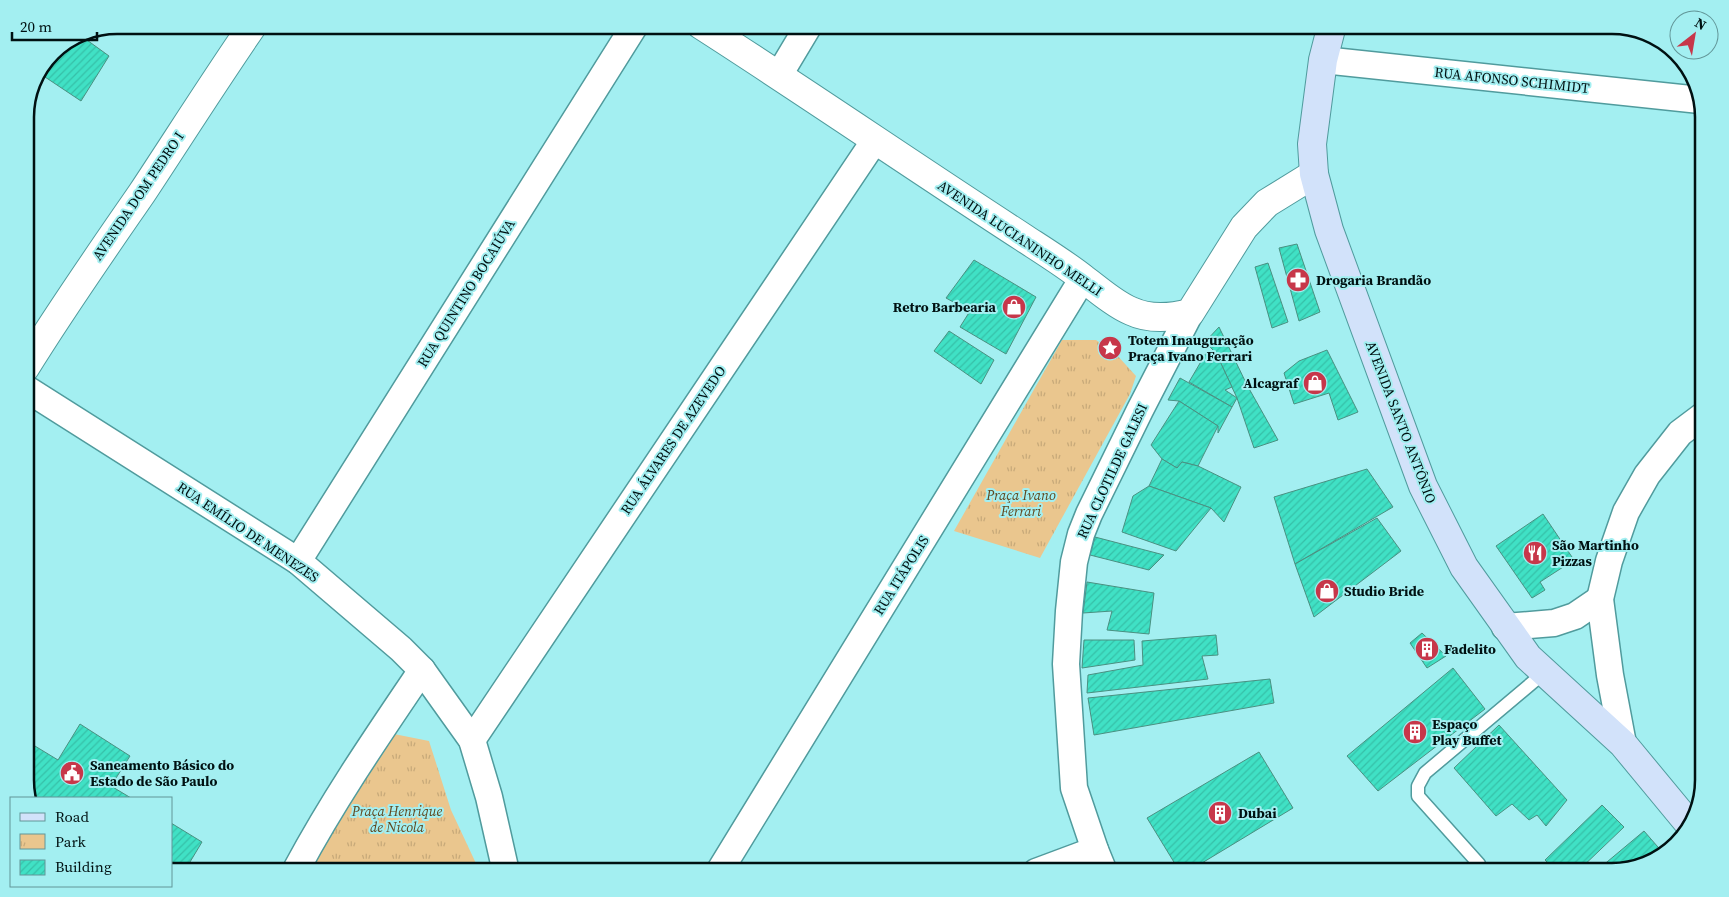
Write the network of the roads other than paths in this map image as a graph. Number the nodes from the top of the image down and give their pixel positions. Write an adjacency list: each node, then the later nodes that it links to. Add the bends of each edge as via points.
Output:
1 (247, 34): 13 (street, AVENIDA DOM PEDRO I)
2 (629, 34): 16 (street, RUA QUINTINO BOCAIÚVA)
3 (715, 34): 7 (street, AVENIDA LUCIANINHO MELLI)
4 (804, 34): 7 (street)
5 (1330, 34): 6 (main road, AVENIDA SANTO ANTÔNIO)
6 (1323, 60): 8 (street, RUA AFONSO SCHIMIDT); 10 (main road, AVENIDA SANTO ANTÔNIO, via 1312,144)
7 (779, 75): 9 (street, AVENIDA LUCIANINHO MELLI)
8 (1694, 99)
9 (875, 140): 11 (street, AVENIDA LUCIANINHO MELLI); 21 (street, RUA ÁLVARES DE AZEVEDO)
10 (1314, 174): 12 (street, via 1268,203 1244,227); 18 (main road, AVENIDA SANTO ANTÔNIO, via 1329,230 1423,486 1464,567)
11 (1083, 278): 12 (street, AVENIDA LUCIANINHO MELLI, via 1130,311 1153,318 1172,318); 27 (street, RUA ITÁPOLIS)
12 (1190, 313): 24 (street, RUA CLOTILDE GALESI, via 1090,514 1074,562 1066,664 1074,788)
13 (34, 354)
14 (34, 394): 16 (street, RUA EMÍLIO DE MENEZES)
15 (1695, 421): 17 (street, via 1680,433 1647,475 1626,512)
16 (298, 561): 19 (street, RUA EMÍLIO DE MENEZES)
17 (1600, 599): 18 (street, via 1575,616 1554,624); 22 (street)
18 (1506, 626): 20 (main road, AVENIDA SANTO ANTÔNIO, via 1528,657)
19 (422, 670): 21 (street, RUA EMÍLIO DE MENEZES); 25 (street, via 355,768)
20 (1545, 672): 22 (main road, AVENIDA SANTO ANTÔNIO); 28 (lane, via 1425,773 1418,786 1418,796)
21 (472, 740): 26 (street, RUA EMÍLIO DE MENEZES)
22 (1623, 744): 23 (main road, AVENIDA SANTO ANTÔNIO)
23 (1685, 819)
24 (1100, 861)
25 (299, 863)
26 (504, 863)
27 (725, 863)
28 (1478, 863)

